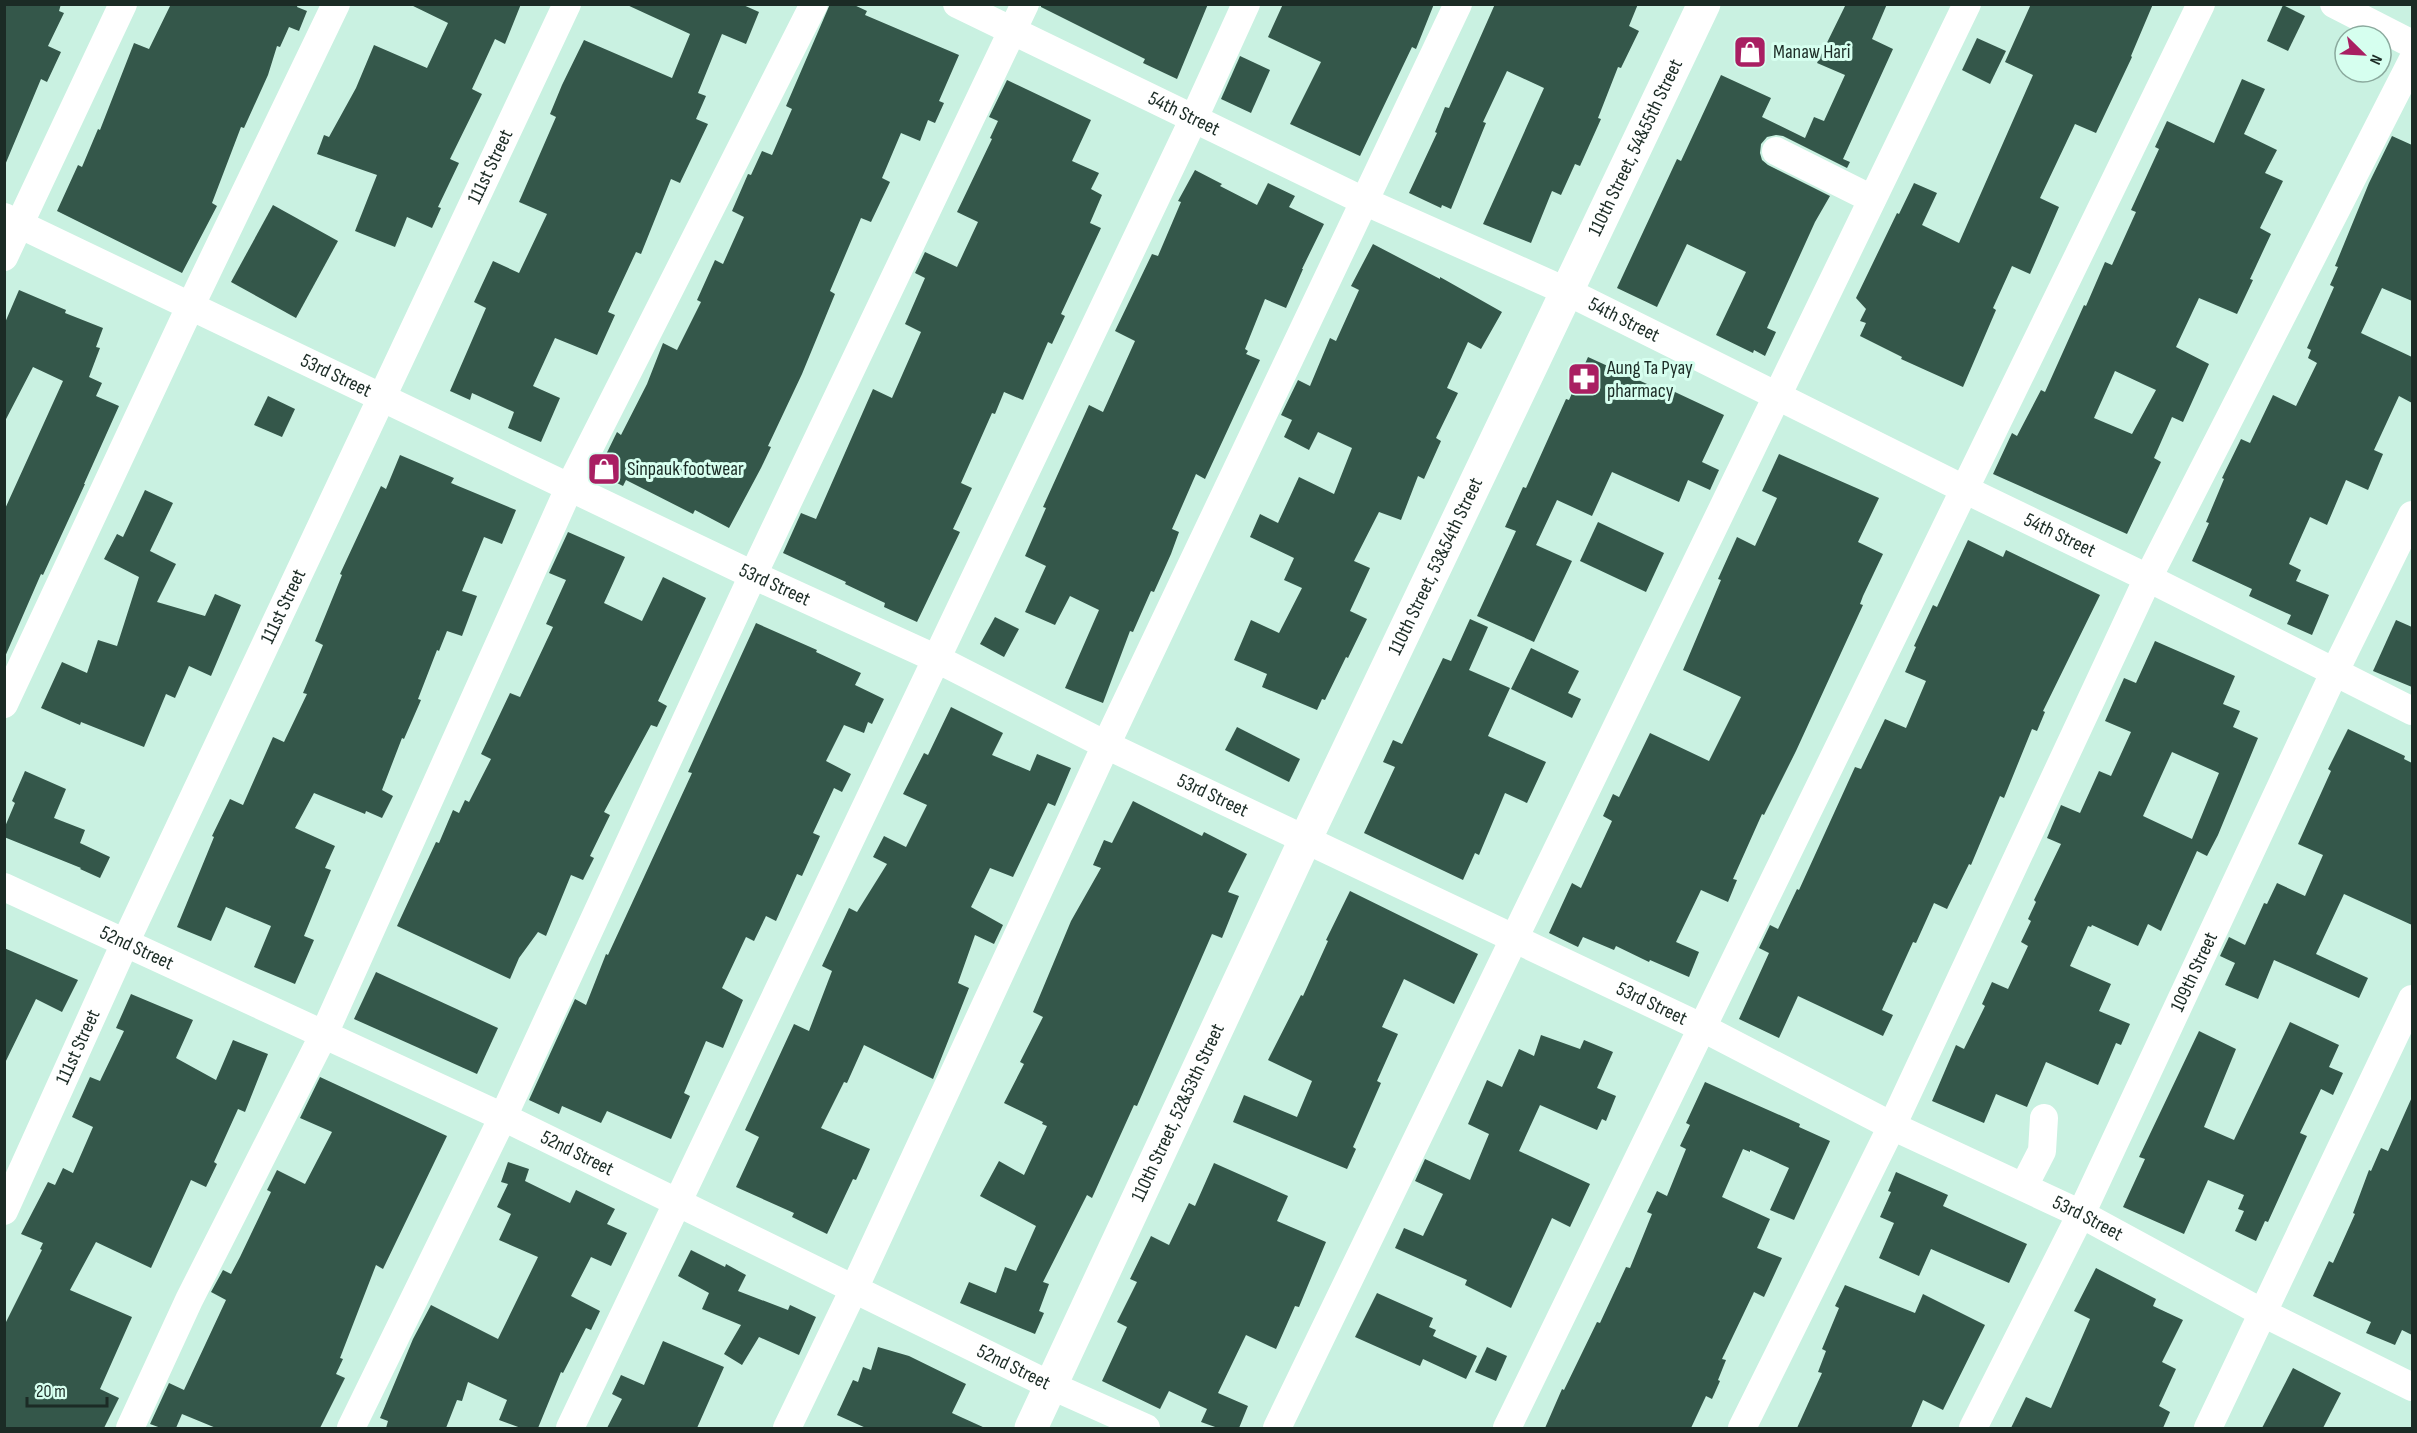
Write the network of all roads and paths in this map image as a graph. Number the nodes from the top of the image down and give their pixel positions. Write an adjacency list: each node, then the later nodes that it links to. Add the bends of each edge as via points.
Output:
1 (123, 4): 20 (street)
2 (336, 4): 23 (street)
3 (567, 4): 25 (street, 111st Street)
4 (814, 4): 26 (street)
5 (957, 4): 13 (street, 54th Street)
6 (1025, 4): 13 (street)
7 (1246, 4): 16 (street)
8 (1458, 4): 19 (street)
9 (1704, 4): 22 (main road, 110th Street, 54&55th Street)
10 (1966, 4): 18 (street)
11 (2201, 4): 27 (street)
12 (2334, 4): 14 (street)
13 (1013, 30): 16 (street, 54th Street); 29 (street)
14 (2412, 44)
15 (2412, 61): 30 (street)
16 (1194, 118): 19 (street, 54th Street); 31 (street)
17 (1776, 151): 18 (street)
18 (1872, 199): 24 (street)
19 (1366, 202): 22 (street, 54th Street); 35 (street)
20 (12, 221): 21 (street); 23 (street, 53rd Street)
21 (4, 257)
22 (1568, 292): 24 (street, 54th Street); 36 (main road, 110th Street, 53&54th Street)
23 (190, 307): 25 (street, 53rd Street); 33 (street)
24 (1776, 396): 27 (street, 54th Street); 38 (street)
25 (382, 399): 26 (street, 53rd Street); 39 (street, 111st Street)
26 (570, 486): 29 (street, 53rd Street); 42 (street)
27 (1966, 490): 30 (street, 54th Street); 41 (street)
28 (2412, 515): 32 (street, 109th Street)
29 (753, 575): 31 (street, 53rd Street); 43 (street)
30 (2148, 578): 32 (street, 54th Street); 45 (street)
31 (936, 659): 35 (street, 53rd Street); 47 (street)
32 (2334, 673): 34 (street, 54th Street); 49 (street, 109th Street)
33 (4, 704)
34 (2412, 711)
35 (1106, 745): 36 (street, 53rd Street); 50 (street)
36 (1305, 840): 38 (street, 53rd Street); 52 (main road, 110th Street, 52&53th Street)
37 (4, 887): 39 (street, 52nd Street)
38 (1515, 937): 41 (street, 53rd Street); 60 (street)
39 (125, 944): 42 (street, 52nd Street); 48 (street, 111st Street)
40 (2412, 999): 51 (street)
41 (1703, 1028): 45 (street, 53rd Street); 61 (street)
42 (324, 1034): 43 (street, 52nd Street); 54 (street, via 189,1300)
43 (503, 1117): 47 (street, 52nd Street); 55 (street)
44 (2044, 1118): 46 (street, via 2042,1151)
45 (1892, 1126): 46 (street, 53rd Street); 62 (street)
46 (2024, 1186): 49 (street, 53rd Street)
47 (679, 1202): 50 (street, 52nd Street); 56 (street)
48 (4, 1211)
49 (2080, 1214): 51 (street, 53rd Street); 63 (street, 109th Street)
50 (854, 1289): 52 (street, 52nd Street); 57 (street)
51 (2263, 1313): 53 (street, 53rd Street); 64 (street)
52 (1052, 1386): 58 (main road, 110th Street, 52&53th Street); 59 (street, 52nd Street)
53 (2412, 1387)
54 (130, 1428)
55 (351, 1428)
56 (570, 1428)
57 (787, 1428)
58 (1031, 1428)
59 (1146, 1428)
60 (1277, 1428)
61 (1507, 1428)
62 (1742, 1428)
63 (1973, 1428)
64 (2208, 1428)

